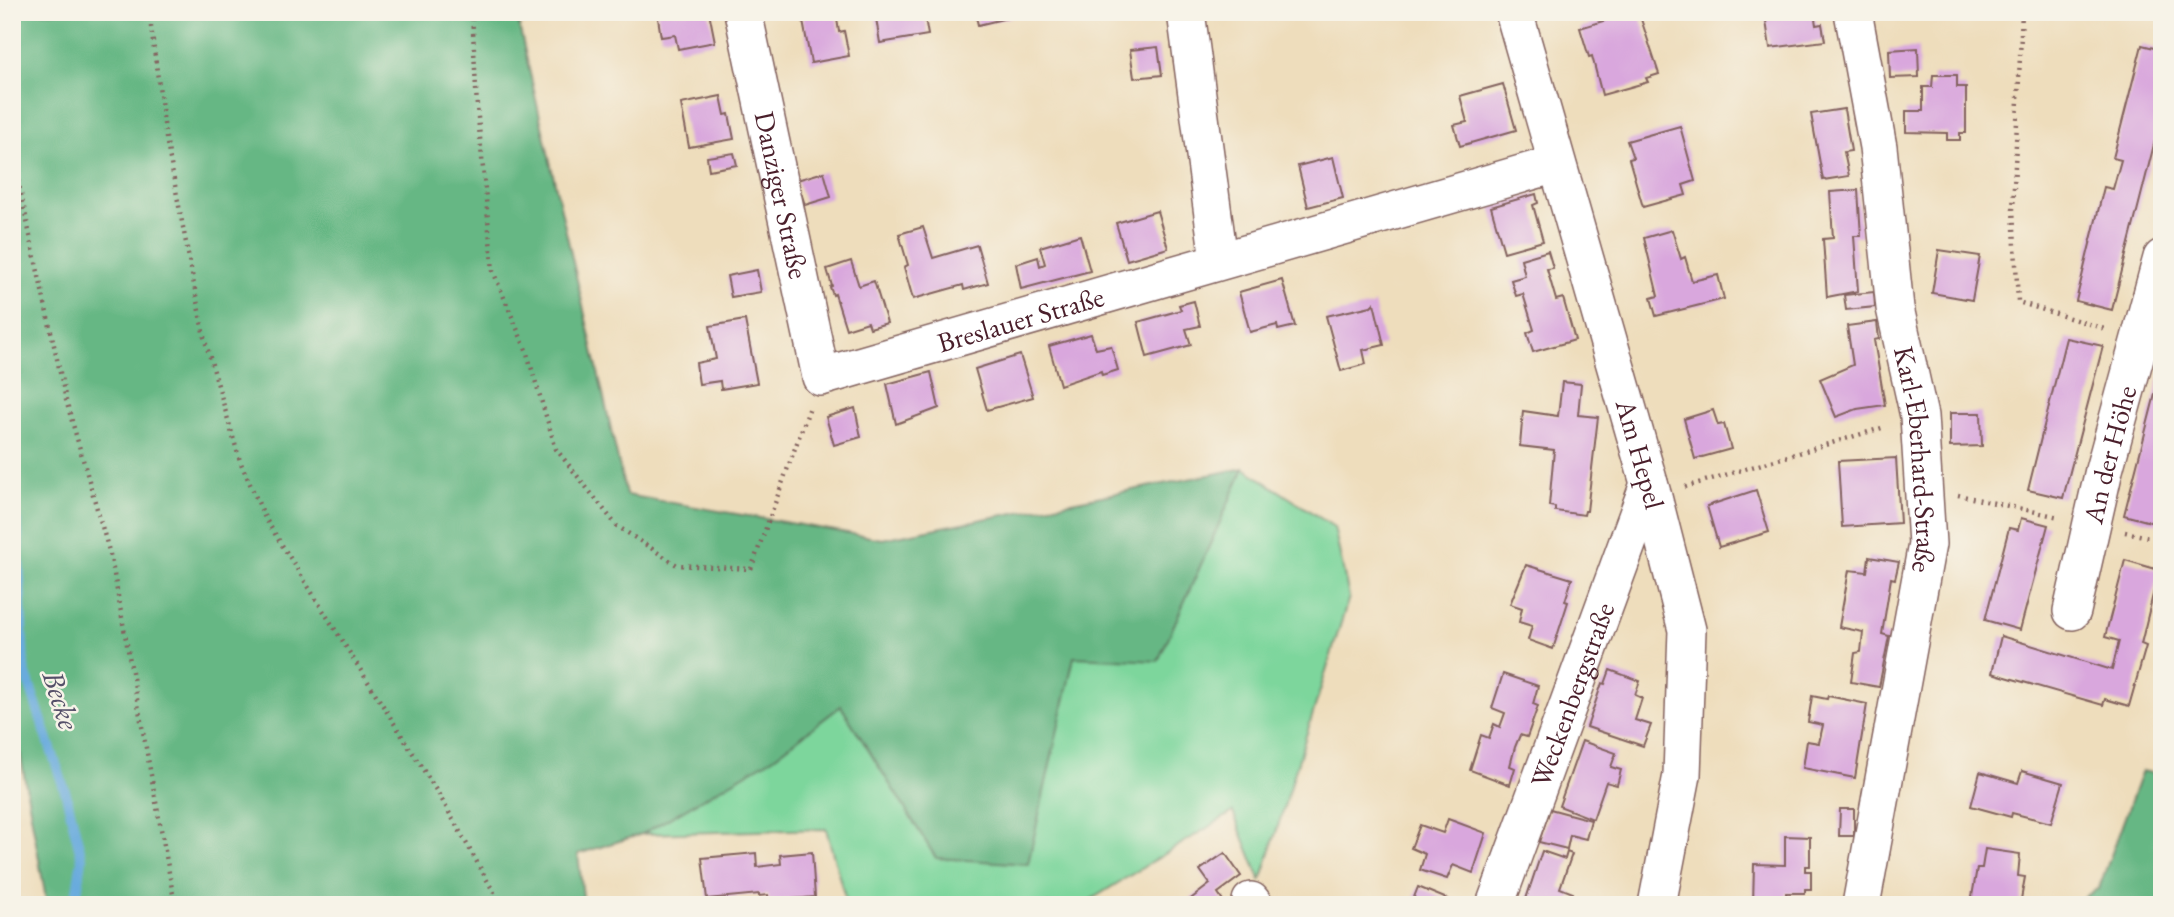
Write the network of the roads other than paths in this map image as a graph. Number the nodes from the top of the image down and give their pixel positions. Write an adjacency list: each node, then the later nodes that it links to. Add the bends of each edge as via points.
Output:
1 (743, 12): 8 (street, Danziger Straße)
2 (1186, 12): 7 (street)
3 (1514, 12): 5 (street, Am Hepel)
4 (1853, 12): 13 (street, Karl-Eberhard-Straße, via 1878,147 1895,308 1919,416 1927,544)
5 (1556, 164): 7 (street, Breslauer Straße); 9 (street, Am Hepel)
6 (2162, 258): 10 (street, An der Höhe, via 2104,470)
7 (1219, 260): 8 (street, Breslauer Straße)
8 (821, 377)
9 (1651, 491): 11 (street, Weckenbergstraße); 12 (street, Am Hepel, via 1687,630 1682,775)
10 (2072, 611)
11 (1495, 905)
12 (1657, 905)
13 (1861, 905)

